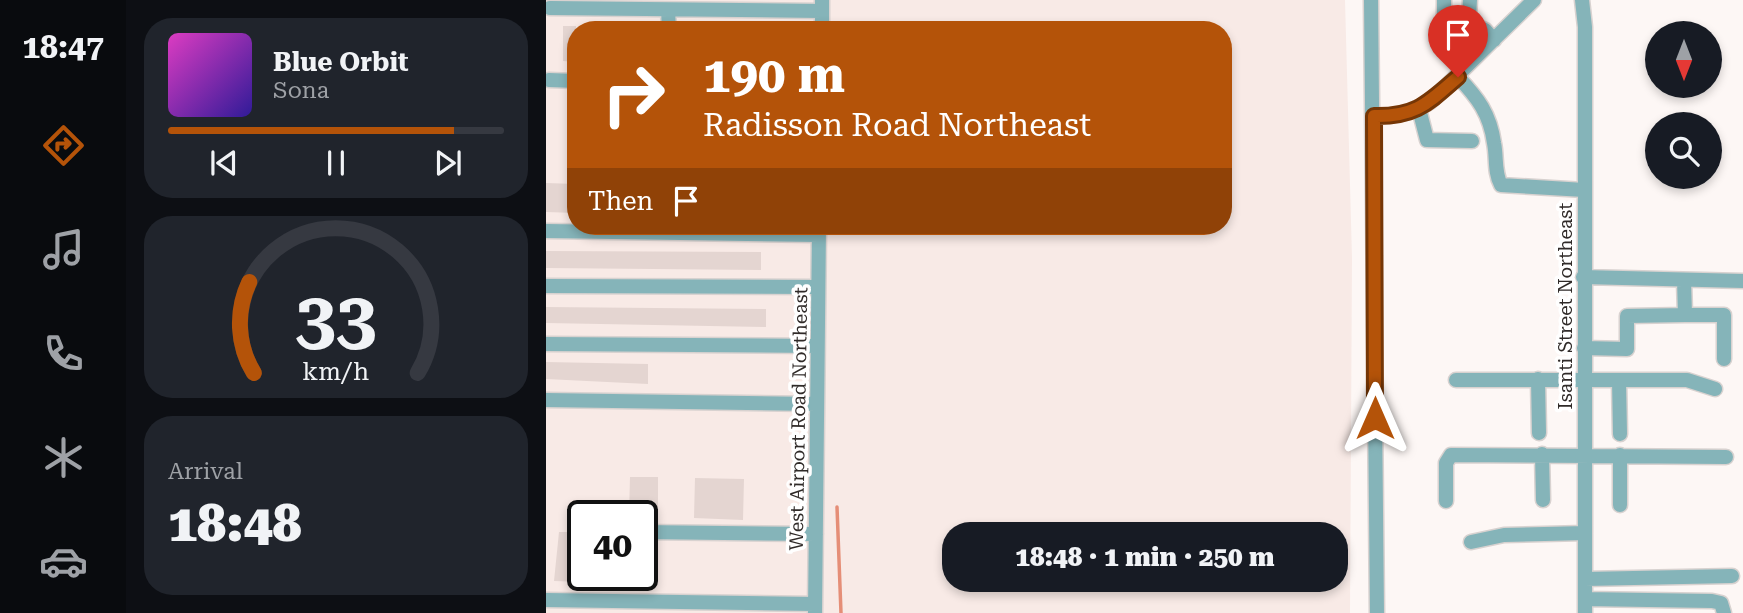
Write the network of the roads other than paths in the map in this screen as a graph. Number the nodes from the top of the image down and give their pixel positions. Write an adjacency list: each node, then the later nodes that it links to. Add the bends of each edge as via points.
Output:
1 (1371, 0): 17 (street)
2 (1444, 0): 11 (street, via 1444,44 1468,34)
3 (1470, 0): 11 (street)
4 (1534, 0): 12 (street)
5 (1582, 0): 19 (street, Isanti Street Northeast)
6 (772, 5): 7 (street); 9 (street)
7 (822, 6)
8 (550, 9): 9 (street)
9 (668, 10): 10 (street)
10 (669, 21)
11 (1470, 23): 12 (street)
12 (1494, 40): 13 (street)
13 (1458, 77): 16 (street); 19 (street, via 1488,113 1501,185)
14 (549, 80): 15 (street)
15 (567, 81)
16 (1419, 109): 17 (street); 18 (street, via 1427,140)
17 (1374, 116): 59 (street)
18 (1472, 141)
19 (1584, 190): 23 (street, Isanti Street Northeast)
20 (546, 231): 21 (street)
21 (567, 231)
22 (819, 235): 27 (street, West Airport Road Northeast)
23 (1583, 277): 24 (street); 31 (street, Isanti Street Northeast)
24 (1684, 279): 25 (street); 28 (street)
25 (1743, 281)
26 (546, 286): 27 (street)
27 (818, 287): 30 (street, West Airport Road Northeast)
28 (1685, 315): 31 (street, via 1628,316 1627,349); 32 (street, via 1724,315)
29 (546, 344): 30 (street)
30 (817, 346): 39 (street, West Airport Road Northeast)
31 (1584, 348): 35 (street, Isanti Street Northeast)
32 (1724, 359)
33 (1538, 379): 34 (street); 35 (street); 40 (street)
34 (1457, 380)
35 (1584, 380): 36 (street); 43 (street, Isanti Street Northeast)
36 (1619, 380): 37 (street, via 1687,380); 41 (street)
37 (1715, 389)
38 (546, 400): 39 (street)
39 (816, 404): 51 (street, West Airport Road Northeast)
40 (1539, 433)
41 (1620, 434)
42 (1542, 454): 43 (street); 46 (street); 47 (street, via 1451,455 1446,463)
43 (1585, 454): 44 (street); 50 (street, Isanti Street Northeast)
44 (1620, 455): 45 (street); 48 (street)
45 (1726, 457)
46 (1543, 500)
47 (1446, 501)
48 (1620, 505)
49 (658, 532): 51 (street)
50 (1585, 533): 52 (street, via 1504,535); 54 (street, Isanti Street Northeast)
51 (816, 534): 58 (street, West Airport Road Northeast)
52 (1471, 542)
53 (1732, 576): 54 (street)
54 (1585, 579): 56 (street, Isanti Street Northeast)
55 (546, 600): 58 (street)
56 (1585, 606): 57 (street)
57 (1621, 606): 60 (street, via 1712,601 1721,603)
58 (815, 609)
59 (1377, 613)
60 (1724, 613)

